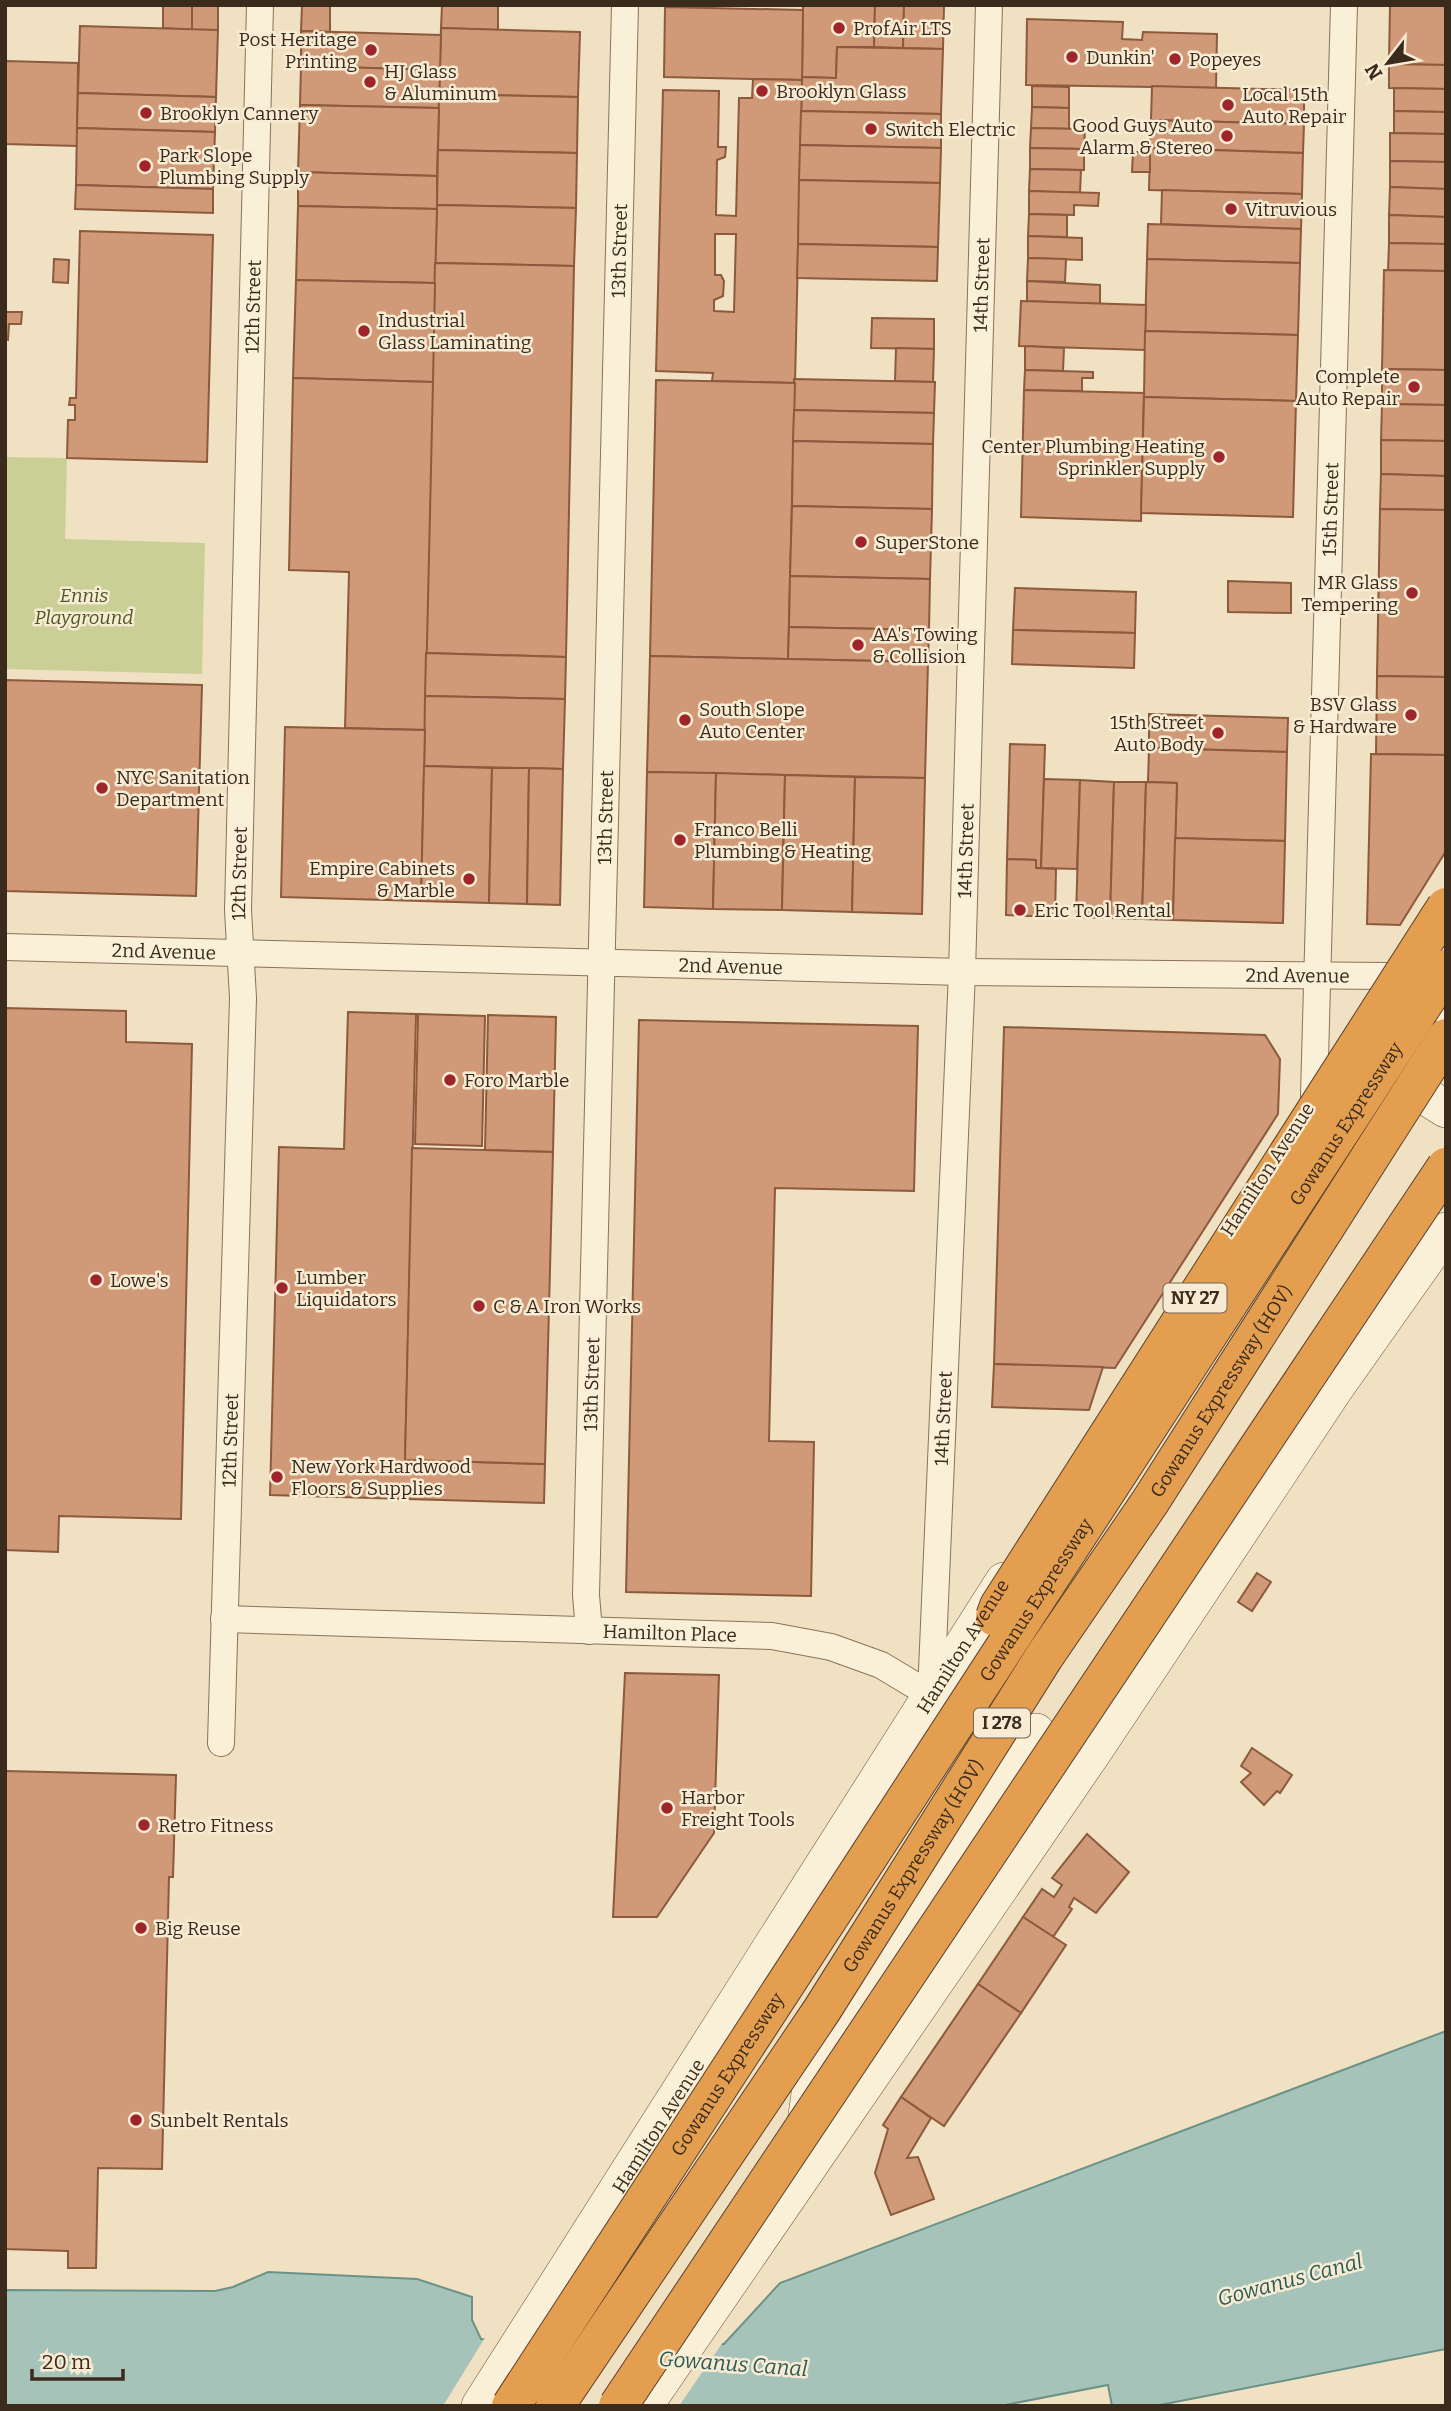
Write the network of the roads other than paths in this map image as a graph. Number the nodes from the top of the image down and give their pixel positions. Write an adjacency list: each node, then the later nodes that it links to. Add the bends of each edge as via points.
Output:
1 (260, 5): 8 (street, 12th Street)
2 (625, 5): 9 (street, 13th Street)
3 (989, 5): 11 (street, 14th Street)
4 (1344, 5): 13 (street, 15th Street)
5 (1446, 890): 12 (main road, Hamilton Avenue)
6 (1446, 907): 23 (highway, NY 27, bridge, via 999,1606)
7 (5, 947): 8 (street, 2nd Avenue)
8 (240, 954): 9 (street, 2nd Avenue); 21 (street, 12th Street, via 243,998)
9 (599, 962): 11 (street, 2nd Avenue); 22 (street, 13th Street, via 586,1595)
10 (1446, 969): 23 (highway, Gowanus Expressway / I 278, bridge)
11 (962, 972): 13 (street, 2nd Avenue); 23 (street, 14th Street)
12 (1388, 976): 13 (street, 2nd Avenue); 14 (street); 15 (main road, Hamilton Avenue)
13 (1318, 977): 17 (street, 15th Street)
14 (1446, 1012)
15 (1355, 1031): 17 (main road, Hamilton Avenue); 18 (main road, via 1385,1071)
16 (1446, 1038): 30 (highway, Gowanus Expressway (HOV) / I 278, bridge, via 1150,1502 1044,1657 822,2010)
17 (1314, 1095): 23 (main road, Hamilton Avenue)
18 (1446, 1109)
19 (1446, 1167): 31 (highway, I 278, bridge)
20 (1446, 1231): 26 (main road, via 1335,1388)
21 (224, 1619): 22 (street, Hamilton Place); 25 (street, 12th Street)
22 (589, 1630): 23 (street, Hamilton Place, via 772,1636 831,1647)
23 (949, 1698): 24 (street, Hamilton Place); 28 (main road, Hamilton Avenue); 29 (highway, Gowanus Expressway / I 278, bridge)
24 (1036, 1732): 26 (street, Hamilton Place); 27 (main road, via 813,2072)
25 (221, 1743)
26 (1093, 1752): 27 (main road)
27 (799, 2179): 32 (main road)
28 (480, 2406)
29 (511, 2406)
30 (555, 2406)
31 (618, 2406)
32 (644, 2406)

